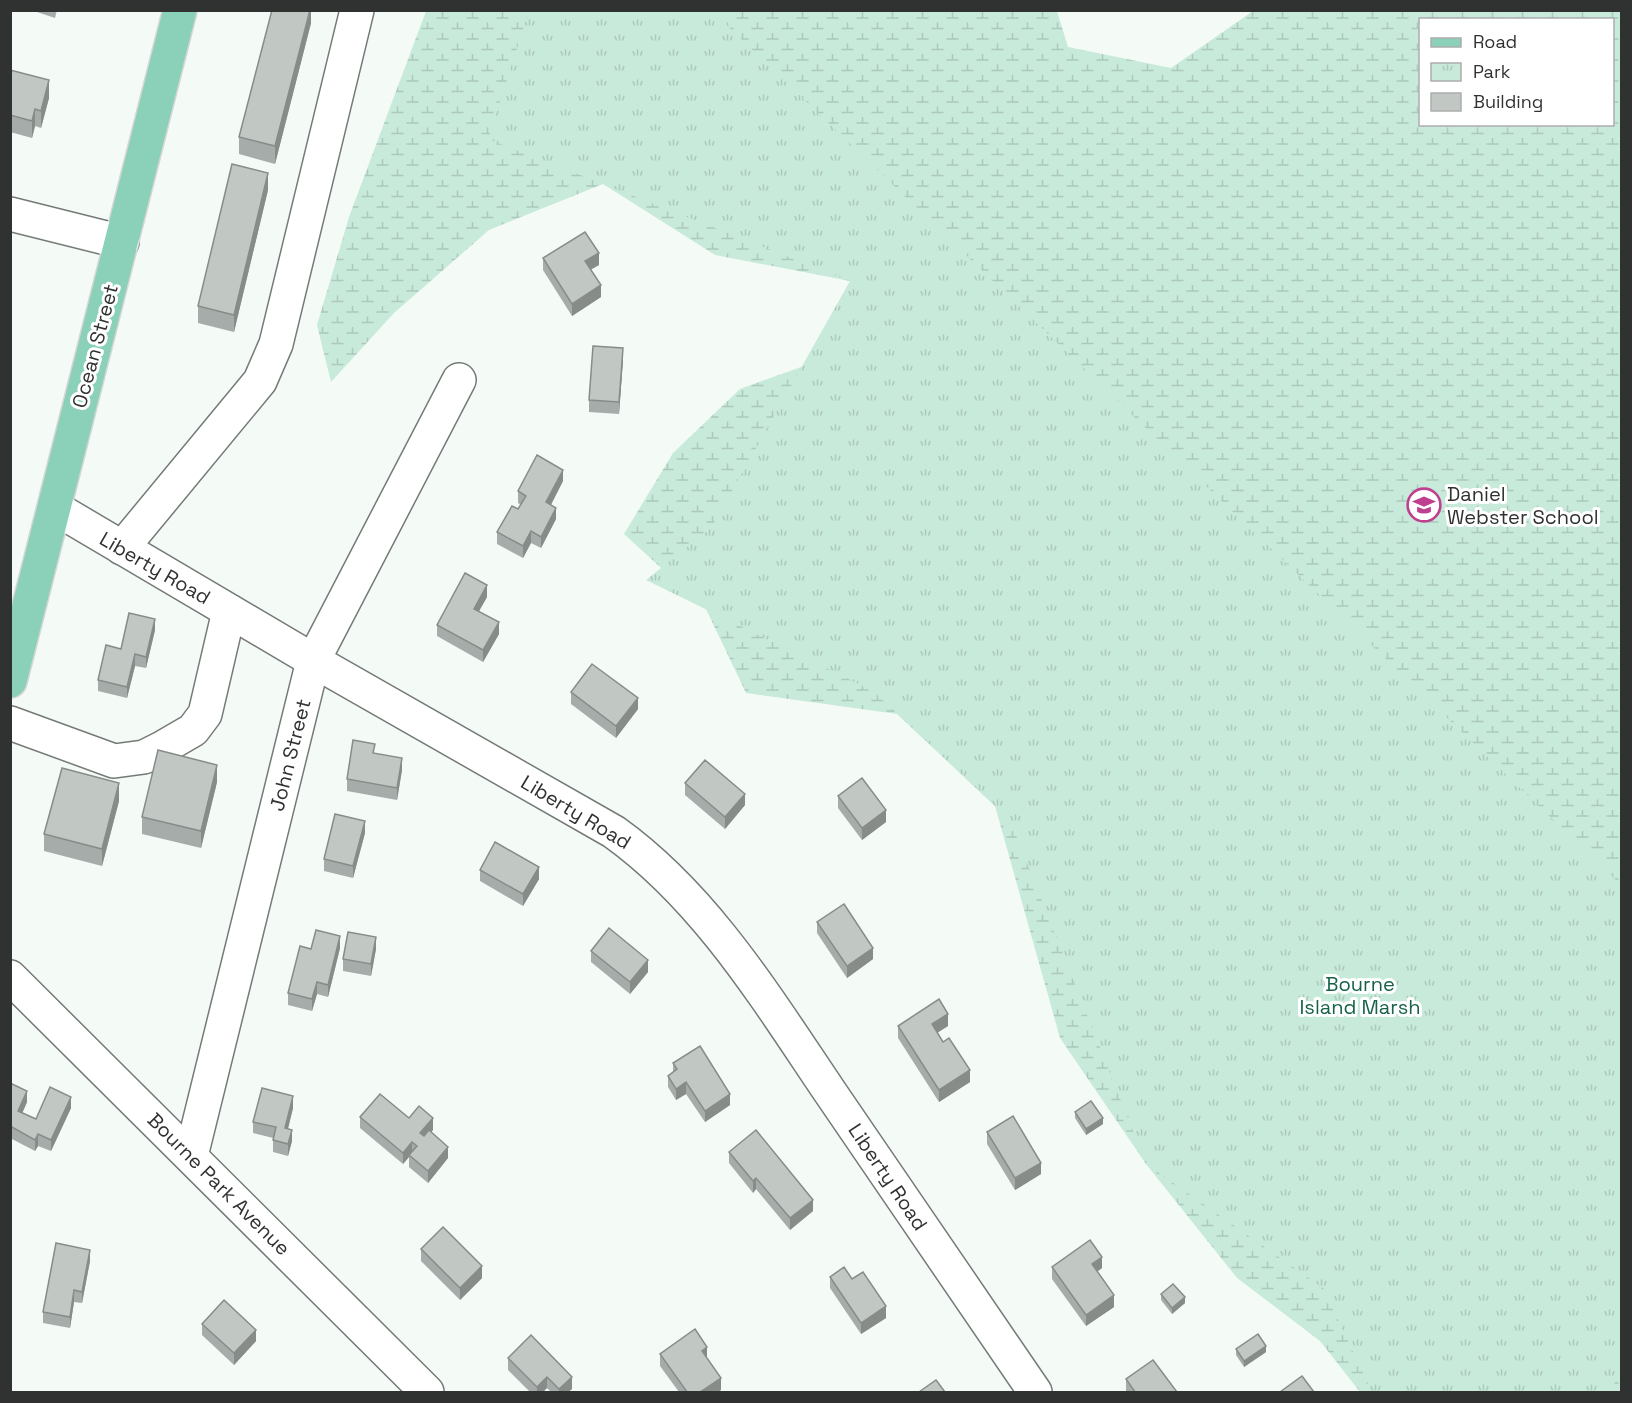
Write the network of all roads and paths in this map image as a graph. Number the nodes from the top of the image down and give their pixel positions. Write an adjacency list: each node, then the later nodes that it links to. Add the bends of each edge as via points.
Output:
1 (180, 10): 4 (main road, Ocean Street)
2 (357, 10): 7 (street, via 276,344 260,381)
3 (10, 214): 4 (street)
4 (122, 242): 6 (main road, Ocean Street)
5 (459, 380): 9 (street, John Street)
6 (54, 508): 7 (street, Liberty Road); 10 (main road, Ocean Street)
7 (122, 548): 8 (street, Liberty Road)
8 (229, 611): 9 (street, Liberty Road); 11 (street, via 205,714 193,730 162,748 144,757 114,761)
9 (313, 661): 13 (street, John Street); 15 (street, Liberty Road, via 614,832 675,882 764,994)
10 (12, 671)
11 (10, 723)
12 (10, 977): 13 (street, Bourne Park Avenue)
13 (191, 1156): 14 (street, Bourne Park Avenue)
14 (427, 1392)
15 (1035, 1392)

